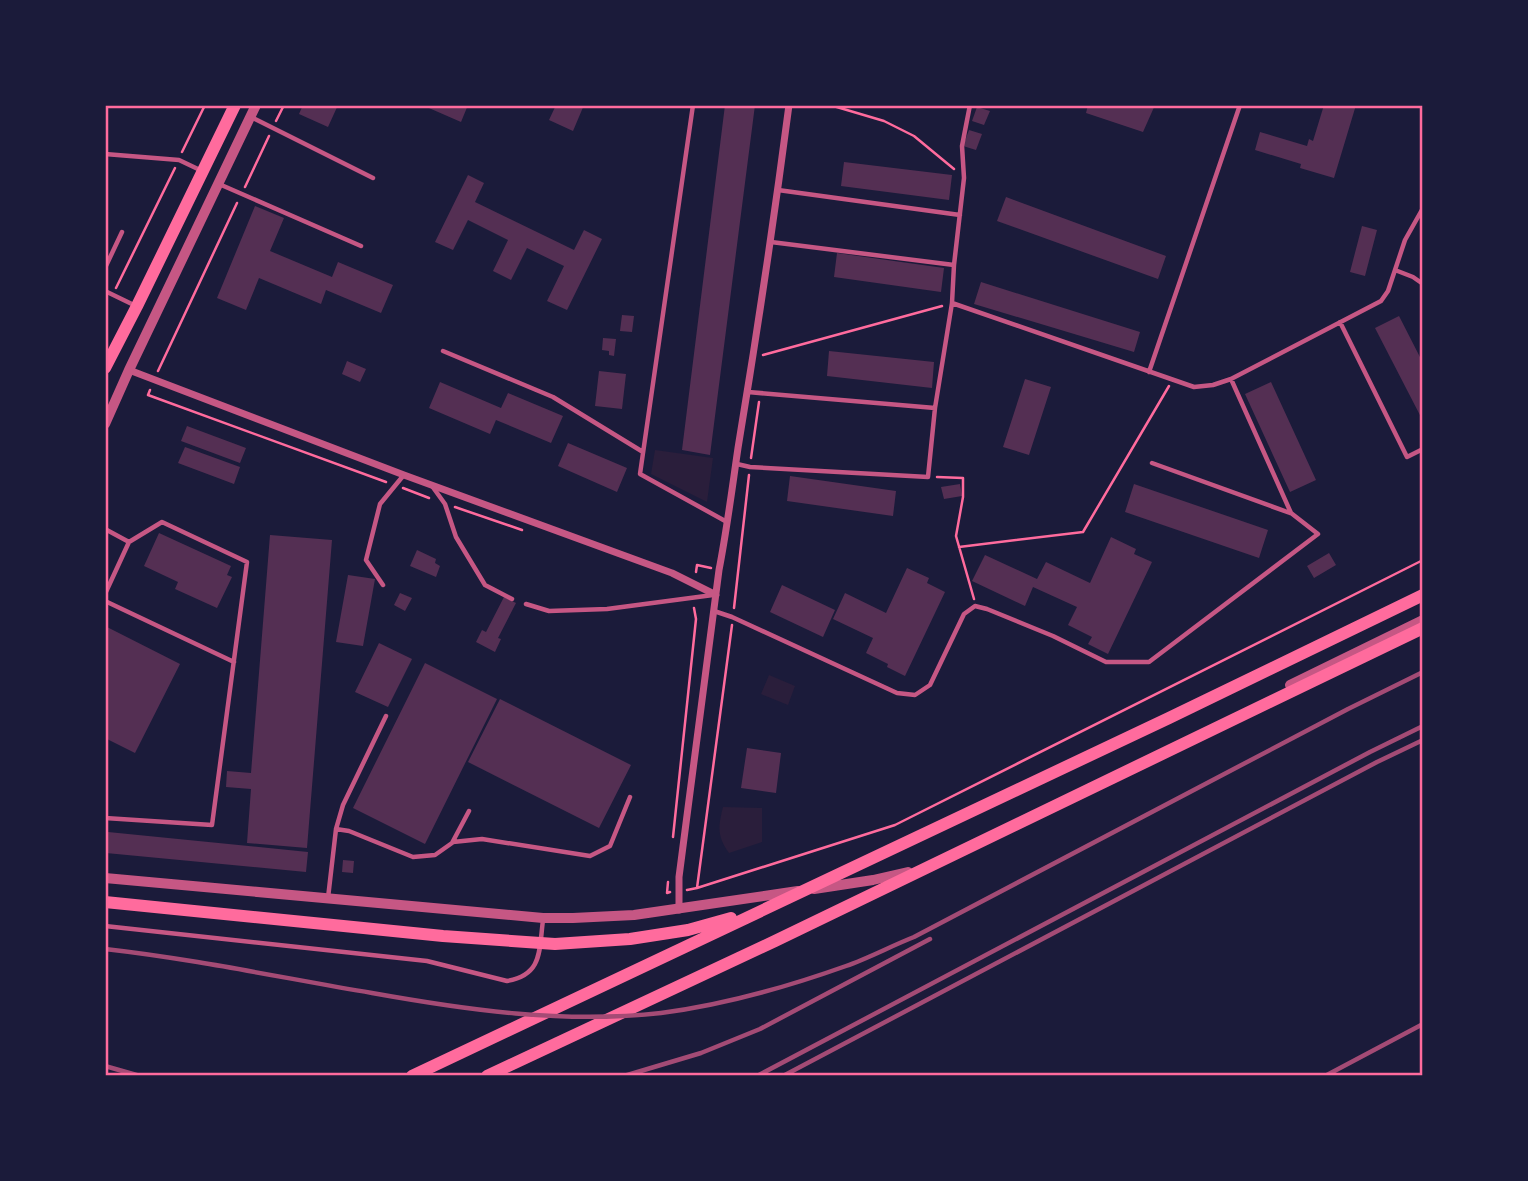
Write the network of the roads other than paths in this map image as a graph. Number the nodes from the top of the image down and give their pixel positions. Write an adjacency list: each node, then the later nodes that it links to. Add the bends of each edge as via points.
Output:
1 (235, 105): 9 (main road)
2 (256, 105): 7 (street)
3 (693, 105): 35 (lane)
4 (789, 105): 12 (street)
5 (970, 105): 14 (lane, via 962,146)
6 (1240, 105): 29 (lane)
7 (250, 117): 10 (lane); 11 (street)
8 (105, 155): 9 (lane, via 179,160)
9 (202, 171): 24 (main road)
10 (373, 178)
11 (218, 183): 17 (lane); 28 (street)
12 (778, 190): 14 (lane); 16 (street)
13 (1423, 208): 20 (lane)
14 (960, 215): 18 (lane)
15 (122, 232): 19 (lane)
16 (771, 242): 18 (lane); 31 (street)
17 (361, 246)
18 (954, 265): 23 (lane)
19 (105, 268)
20 (1395, 270): 21 (lane); 25 (lane, via 1381,301)
21 (1423, 284)
22 (105, 291): 24 (lane)
23 (952, 303): 29 (lane); 32 (lane)
24 (137, 306): 27 (main road)
25 (1340, 322): 30 (lane); 34 (lane, via 1407,457)
26 (443, 351): 35 (lane, via 553,397)
27 (105, 367)
28 (129, 370): 33 (street); 38 (street)
29 (1149, 372): 30 (lane, via 1195,387)
30 (1231, 379): 40 (lane)
31 (748, 392): 32 (lane); 37 (street)
32 (935, 408): 37 (lane, via 928,477)
33 (105, 424)
34 (1423, 449)
35 (643, 452): 41 (lane, via 640,474)
36 (1152, 463): 40 (lane)
37 (736, 464): 41 (street)
38 (404, 475): 39 (street); 44 (lane, via 380,504 366,560)
39 (431, 485): 46 (street, via 672,573); 48 (lane, via 485,585)
40 (1291, 513): 51 (lane, via 1318,534 1149,662 1106,662 975,606 964,614 930,685 915,695 897,693)
41 (728, 523): 46 (street)
42 (105, 529): 43 (lane)
43 (129, 542): 45 (lane); 54 (lane, via 162,522 247,562)
44 (383, 585)
45 (105, 594)
46 (716, 595): 50 (lane, via 607,609 549,611); 51 (street)
47 (1423, 595): 62 (street); 66 (main road)
48 (512, 599)
49 (105, 601): 54 (lane)
50 (526, 604)
51 (713, 610): 65 (street)
52 (1423, 620): 62 (street, via 921,867)
53 (1423, 628): 70 (main road)
54 (234, 662): 58 (lane, via 212,825)
55 (386, 716): 59 (lane)
56 (630, 797): 60 (lane, via 610,846 590,856 482,839)
57 (468, 811): 60 (lane)
58 (105, 818)
59 (336, 829): 60 (lane, via 413,857 436,855); 63 (lane)
60 (452, 843)
61 (105, 878): 63 (street)
62 (823, 887): 65 (street)
63 (328, 898): 67 (street)
64 (105, 902): 66 (main road, via 555,944 677,932)
65 (679, 910): 67 (street)
66 (762, 910): 69 (main road)
67 (543, 918): 68 (lane, via 538,961 527,974 507,981 427,961)
68 (105, 926)
69 (412, 1076)
70 (487, 1076)

